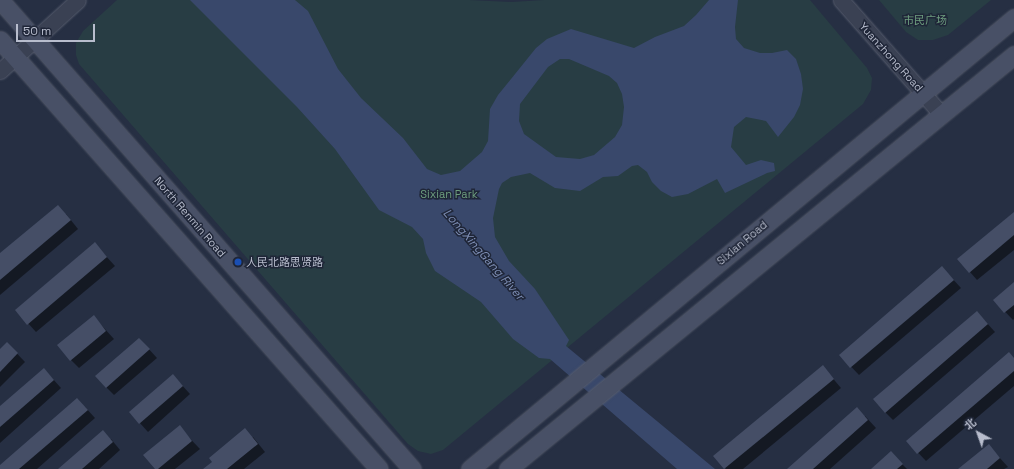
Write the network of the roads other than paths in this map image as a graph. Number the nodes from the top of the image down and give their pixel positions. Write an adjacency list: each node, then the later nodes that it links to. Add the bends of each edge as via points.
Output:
1 (0, 0): 5 (main road, North Renmin Road)
2 (78, 0): 5 (street)
3 (841, 0): 10 (street, Yuanzhong Road)
4 (1014, 18): 10 (main road, Sixian Road)
5 (34, 39): 8 (street); 13 (main road, North Renmin Road)
6 (0, 40): 8 (main road)
7 (1014, 55): 11 (main road)
8 (16, 58): 9 (street); 12 (main road)
9 (0, 71)
10 (923, 93): 11 (street, Yuanzhong Road); 14 (main road, Sixian Road)
11 (941, 114): 15 (main road)
12 (379, 469)
13 (412, 469)
14 (470, 469)
15 (508, 469)

